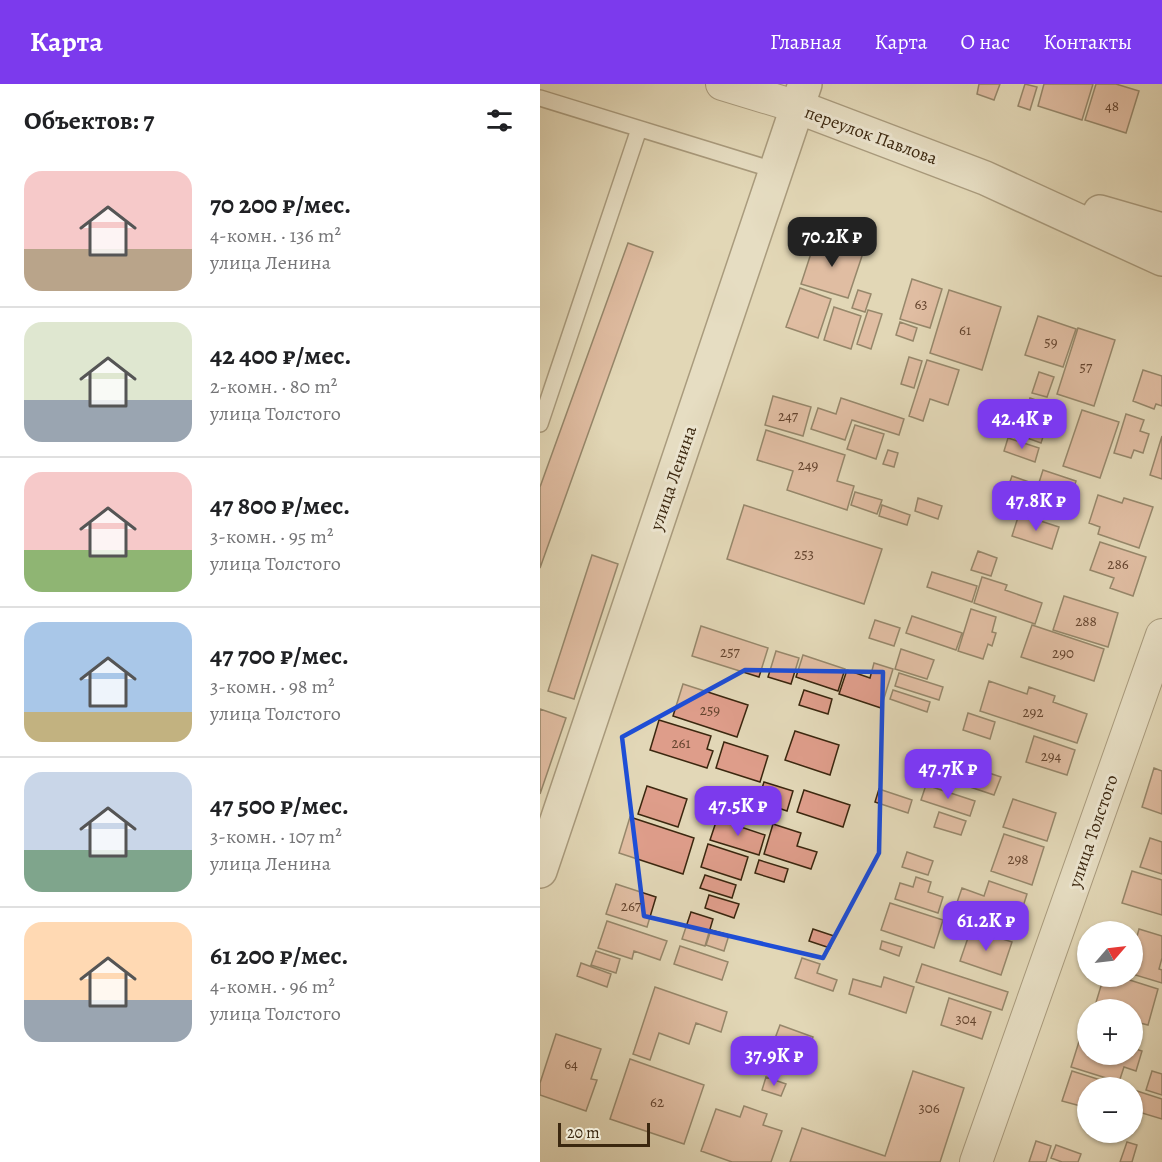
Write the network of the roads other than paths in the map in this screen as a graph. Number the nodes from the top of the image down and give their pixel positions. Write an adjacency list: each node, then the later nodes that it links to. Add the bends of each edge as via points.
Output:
1 (722, 84): 2 (street, переулок Павлова)
2 (802, 96): 5 (street, улица Ленина); 6 (street, переулок Павлова)
3 (540, 98): 4 (lane)
4 (639, 129): 5 (lane); 9 (lane)
5 (777, 171): 11 (street, улица Ленина)
6 (985, 178): 7 (street, переулок Павлова); 8 (street, переулок Павлова)
7 (1162, 230)
8 (1162, 259)
9 (540, 424)
10 (1162, 635): 12 (street, улица Толстого)
11 (540, 871)
12 (976, 1162)

